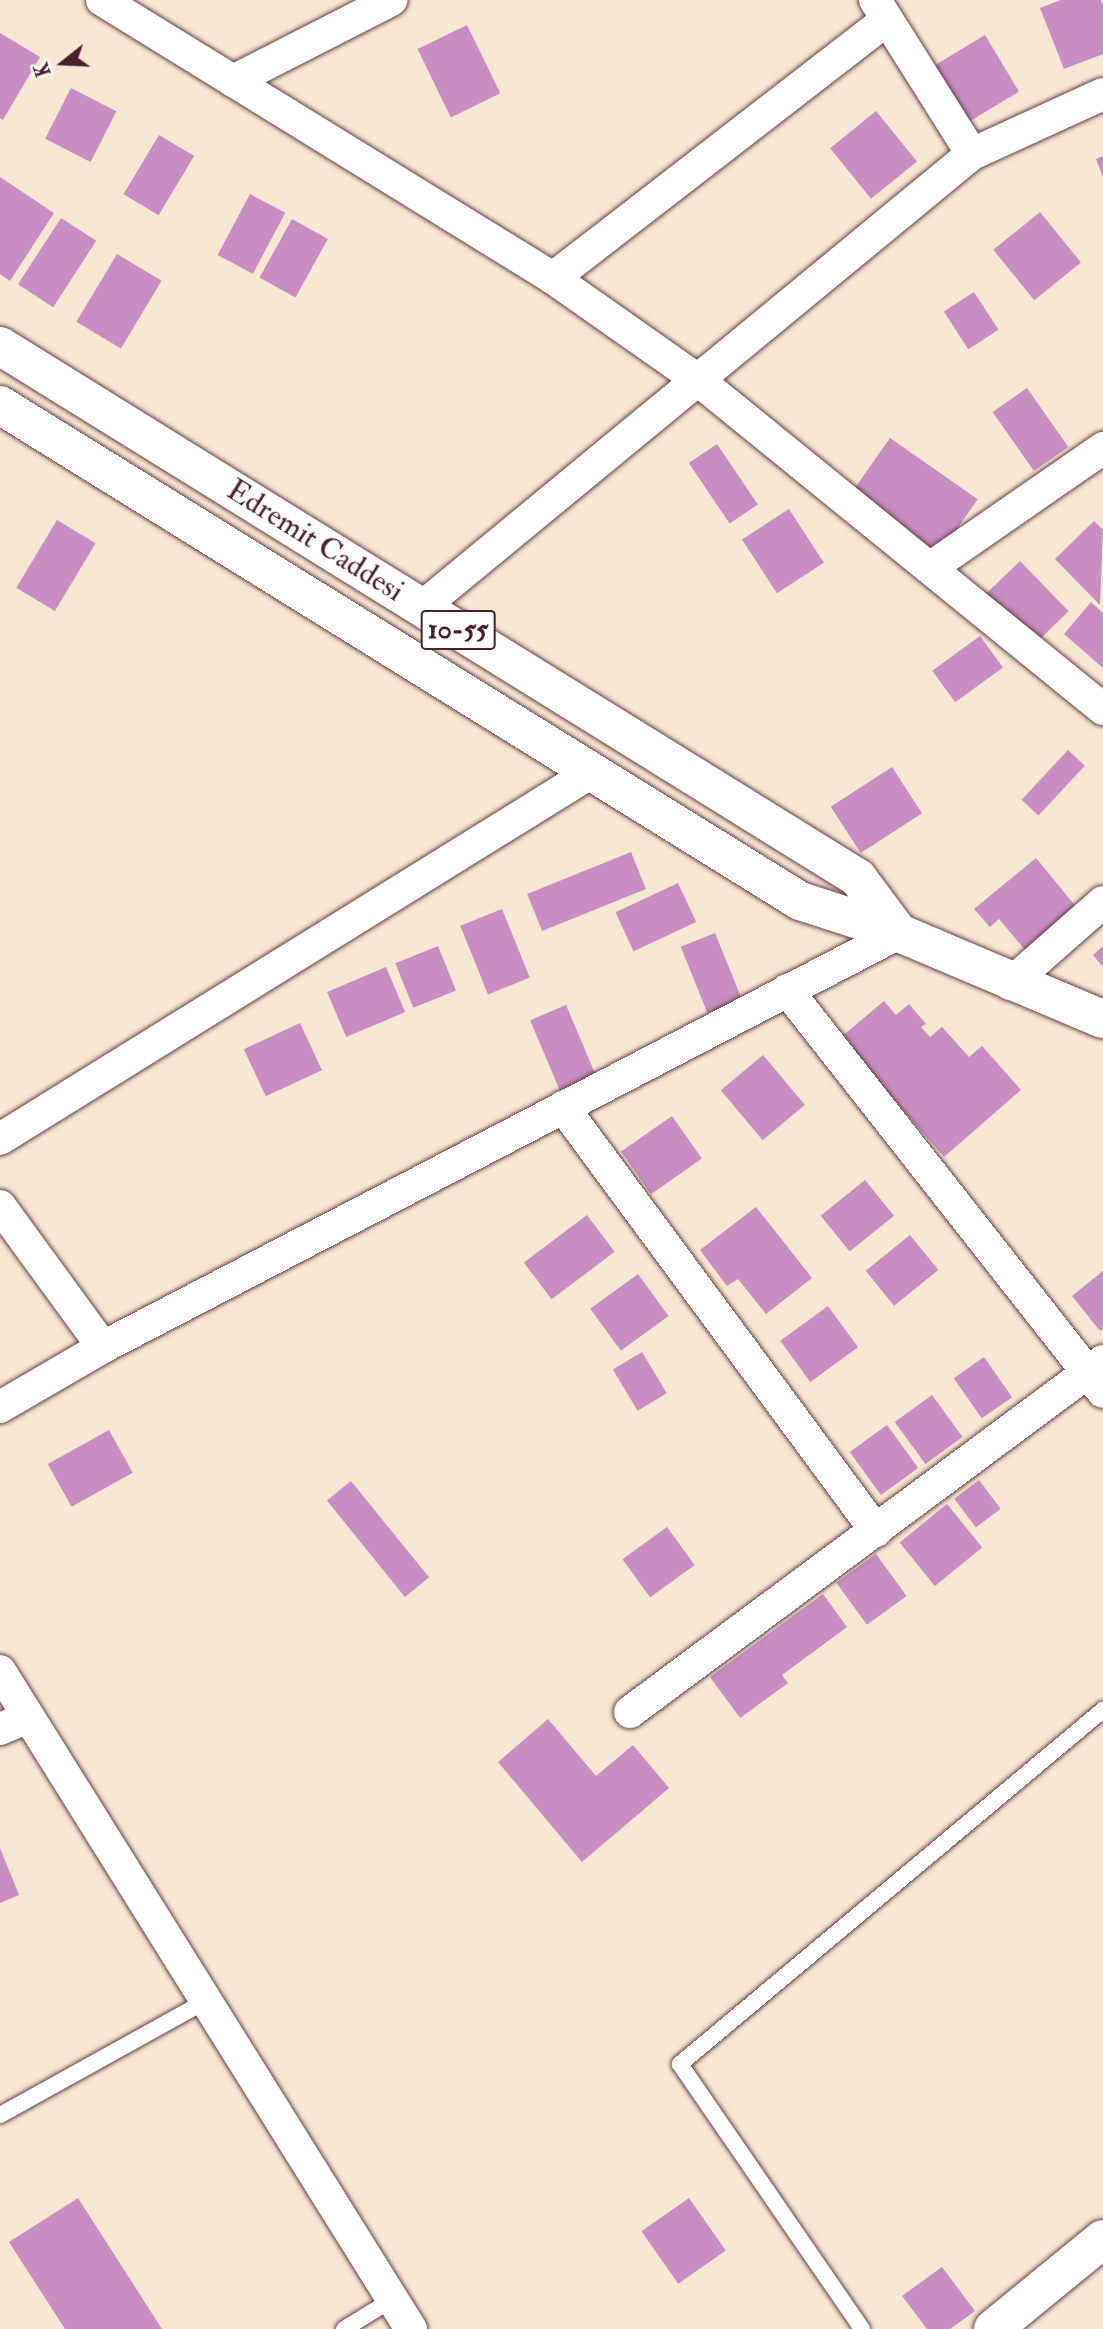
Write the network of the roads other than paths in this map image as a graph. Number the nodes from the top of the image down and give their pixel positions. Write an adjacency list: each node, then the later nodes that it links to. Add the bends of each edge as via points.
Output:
1 (102, 0): 4 (street)
2 (391, 0): 4 (street)
3 (881, 10): 6 (street); 7 (street)
4 (233, 80): 7 (street)
5 (1103, 94): 6 (street)
6 (972, 154): 9 (street)
7 (553, 278): 9 (street)
8 (0, 345): 13 (main road, Edremit Caddesi / 10-55)
9 (698, 380): 12 (street); 13 (street)
10 (0, 405): 15 (main road, Edremit Caddesi)
11 (1103, 448): 12 (street)
12 (930, 568): 14 (street)
13 (422, 607): 17 (main road, Edremit Caddesi / 10-55, via 858,878)
14 (1103, 709)
15 (592, 772): 17 (main road, Edremit Caddesi, via 800,901); 22 (street)
16 (1103, 902): 18 (street)
17 (899, 933): 18 (main road, Edremit Caddesi / 10-55); 19 (street)
18 (1010, 984): 20 (main road, Edremit Caddesi / 10-55)
19 (787, 990): 21 (street); 25 (street)
20 (1103, 1019)
21 (563, 1107): 24 (street); 27 (street)
22 (0, 1139)
23 (0, 1206): 24 (street)
24 (103, 1347): 26 (street)
25 (1098, 1376): 27 (street)
26 (0, 1407)
27 (876, 1531): 30 (street)
28 (0, 1671): 31 (street)
29 (1103, 1710): 38 (lane, via 680,2064)
30 (630, 1712)
31 (14, 1723): 32 (street)
32 (206, 2001): 33 (lane); 35 (street)
33 (0, 2115)
34 (1103, 2239): 39 (main road)
35 (393, 2300): 36 (lane); 37 (street)
36 (344, 2329)
37 (411, 2329)
38 (862, 2329)
39 (993, 2329)

